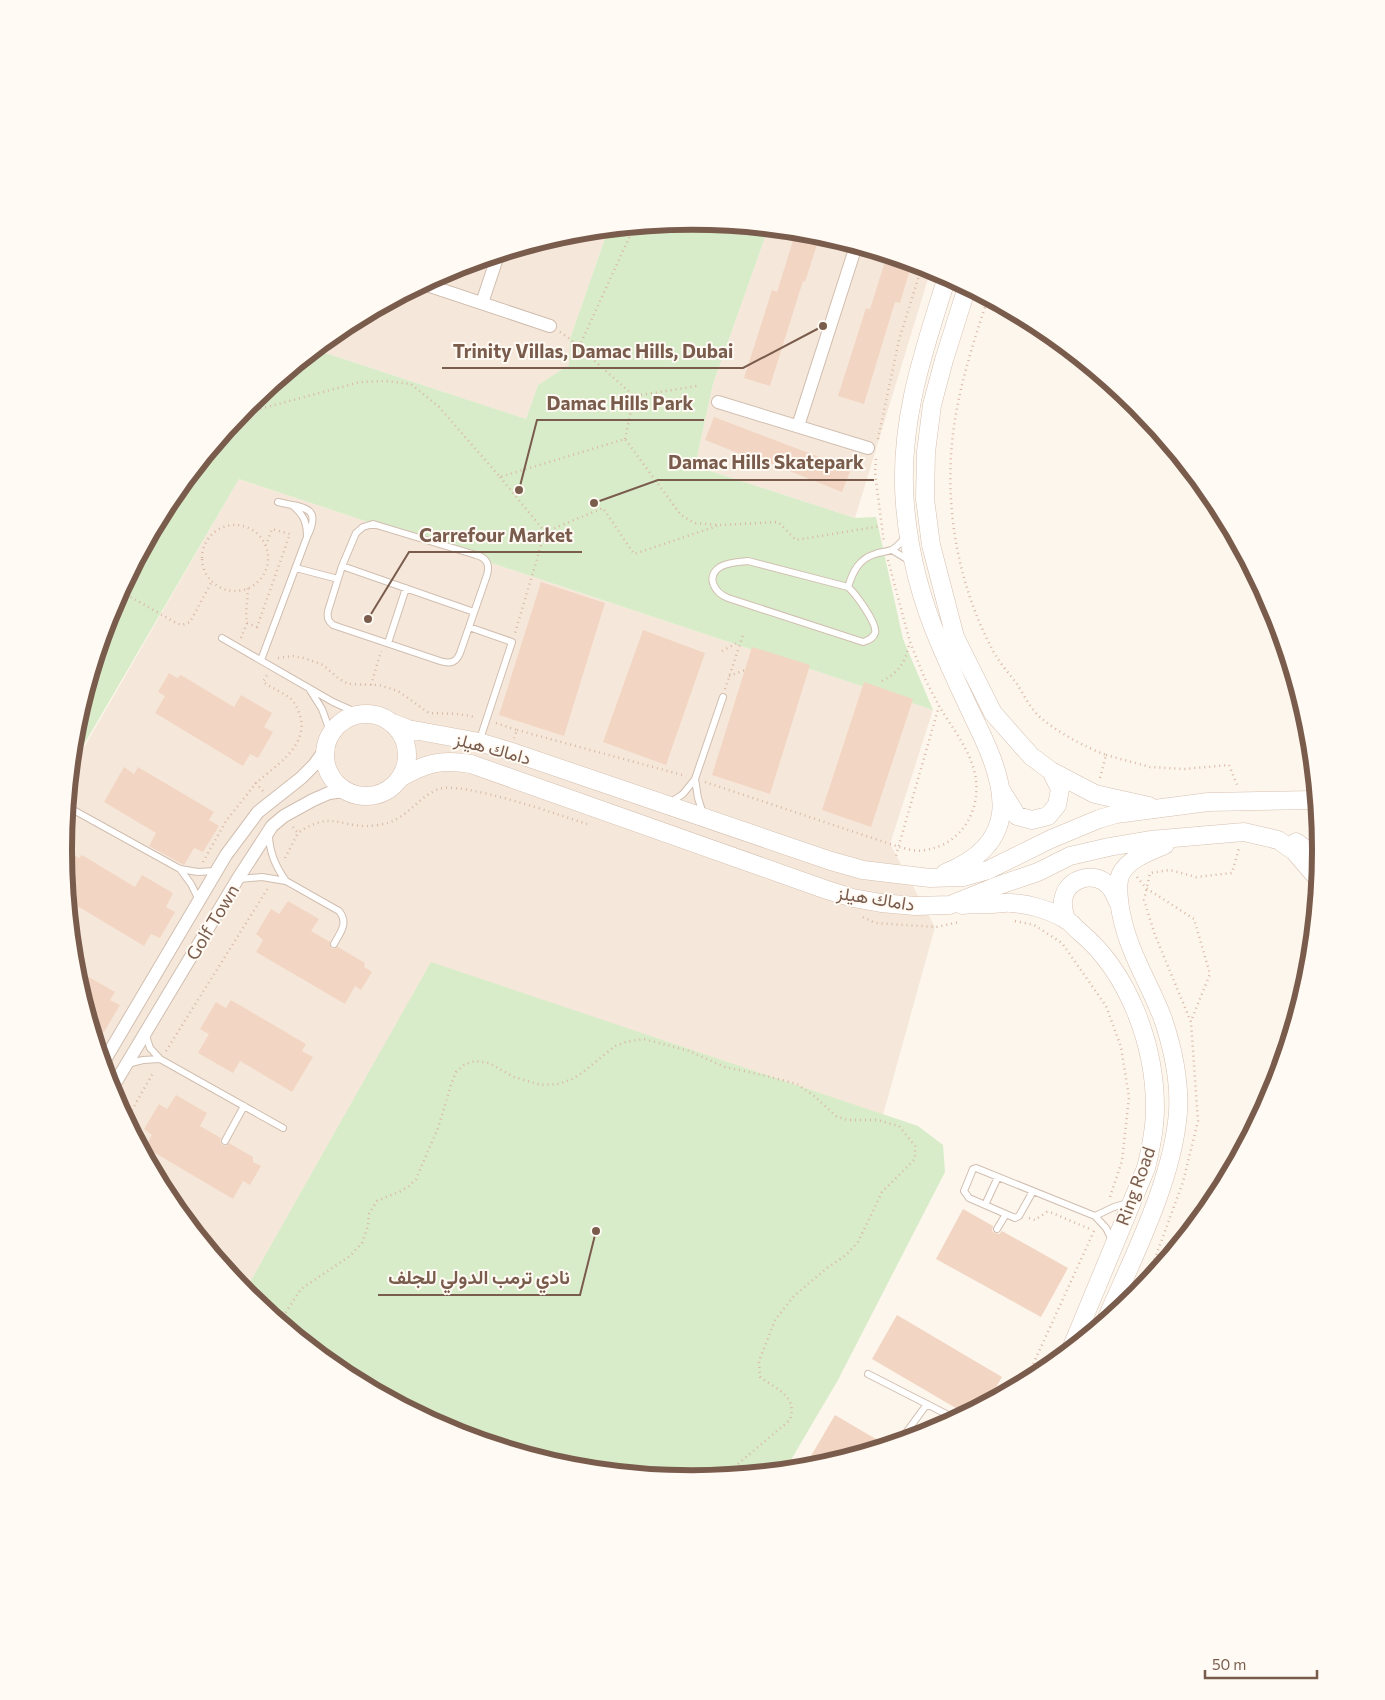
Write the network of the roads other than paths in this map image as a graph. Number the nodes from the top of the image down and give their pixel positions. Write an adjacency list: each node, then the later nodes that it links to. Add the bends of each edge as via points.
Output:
1 (854, 251): 9 (street)
2 (496, 262): 6 (street)
3 (945, 284): 12 (street, via 909,409 904,457)
4 (433, 287): 6 (street)
5 (964, 293): 31 (street, via 932,405 925,489 931,545 955,637 981,692 1004,728)
6 (482, 303): 7 (street)
7 (550, 326)
8 (718, 402): 9 (street)
9 (798, 426): 10 (street)
10 (874, 448)
11 (278, 502): 16 (lane, via 305,508 313,516 314,523)
12 (908, 533): 13 (lane); 14 (street)
13 (889, 551): 14 (lane); 18 (lane, via 858,564)
14 (914, 564): 34 (street, via 923,599 985,739)
15 (342, 566): 17 (lane); 19 (lane); 20 (lane, via 356,533 363,526 373,524 483,557 489,568)
16 (296, 568): 17 (lane); 24 (lane)
17 (338, 579): 23 (lane, via 328,622)
18 (848, 587): 18 (lane, via 748,561 720,567 712,577 721,595 863,642 871,640 876,633 875,626)
19 (406, 588): 20 (lane); 23 (lane)
20 (474, 612): 21 (lane)
21 (469, 627): 23 (lane, via 458,658 453,662 447,663); 30 (lane, via 512,642)
22 (222, 638): 24 (lane)
23 (386, 643)
24 (261, 660): 25 (lane)
25 (308, 687): 27 (lane); 29 (lane, via 322,709)
26 (723, 697): 33 (lane)
27 (360, 714): 28 (street, via 371,714); 29 (street, via 343,721)
28 (390, 722): 30 (street, داماك هيلز, via 408,729); 32 (street, via 401,734 406,748 406,764)
29 (328, 742): 35 (street, via 325,762 329,773); 48 (street, Golf Town, via 314,765 248,823)
30 (479, 742): 38 (street, داماك هيلز)
31 (1050, 771): 34 (street, via 1060,790 1057,805 1048,816 1032,820 1017,816); 39 (street, via 1095,794)
32 (400, 778): 35 (street, via 385,792 375,795); 54 (street, داماك هيلز, via 434,762 471,764 853,898 916,906)
33 (696, 779): 38 (lane); 42 (lane)
34 (1001, 790): 50 (street, via 998,829 988,845 974,859)
35 (345, 791): 43 (street, Golf Town, via 328,793 300,807 284,816)
36 (1310, 800): 37 (street, داماك هيلز)
37 (1261, 802): 39 (street, داماك هيلز, via 1208,802); 41 (street)
38 (667, 805): 42 (street, داماك هيلز)
39 (1160, 809): 50 (street, داماك هيلز, via 1099,819 988,870 963,877)
40 (74, 810): 47 (lane)
41 (1311, 810)
42 (705, 818): 50 (street, داماك هيلز, via 863,870)
43 (269, 831): 51 (street, Golf Town); 52 (lane, via 272,858)
44 (1251, 833): 45 (street, داماك هيلز); 46 (street, via 1280,834); 49 (street, داماك هيلز, via 1278,840 1294,851)
45 (1190, 836): 54 (street, داماك هيلز, via 1125,844 1070,856 1038,872); 55 (street, Ring Road, via 1144,853 1126,866 1119,877)
46 (1312, 853)
47 (180, 869): 48 (lane); 53 (lane)
48 (217, 871): 53 (street, Golf Town)
49 (1311, 872)
50 (930, 878)
51 (237, 880): 52 (lane, via 274,878); 58 (street, Golf Town)
52 (286, 881): 57 (lane, via 342,914 344,927)
53 (199, 900): 59 (street, Golf Town)
54 (950, 905): 56 (street, Ring Road, via 1010,902 1037,908)
55 (1120, 905): 56 (street, via 1106,883 1090,877 1082,878 1074,882 1064,895 1062,903); 74 (street, Ring Road, via 1131,950 1172,1048 1178,1111 1174,1143 1165,1174)
56 (1066, 920): 68 (street, Ring Road, via 1092,942 1111,966 1126,990 1147,1048 1154,1086 1153,1138)
57 (334, 944)
58 (145, 1033): 60 (lane, via 150,1048); 61 (street, Golf Town)
59 (108, 1055)
60 (160, 1059): 61 (lane); 63 (lane)
61 (127, 1064): 62 (street, Golf Town)
62 (117, 1080)
63 (244, 1106): 64 (lane); 65 (lane)
64 (283, 1128)
65 (225, 1141)
66 (998, 1177): 67 (lane); 69 (lane); 69 (lane, via 973,1169 964,1191 969,1198)
67 (1033, 1192): 70 (lane, via 1020,1214 1015,1218); 71 (lane)
68 (1133, 1202): 71 (lane); 73 (street, Ring Road)
69 (985, 1204): 70 (lane)
70 (1006, 1214): 72 (lane)
71 (1095, 1216): 73 (lane)
72 (997, 1229)
73 (1114, 1243): 75 (street, Ring Road)
74 (1112, 1306)
75 (1076, 1337)
76 (868, 1374): 77 (lane)
77 (927, 1404): 78 (lane); 79 (lane)
78 (948, 1415)
79 (907, 1431)

